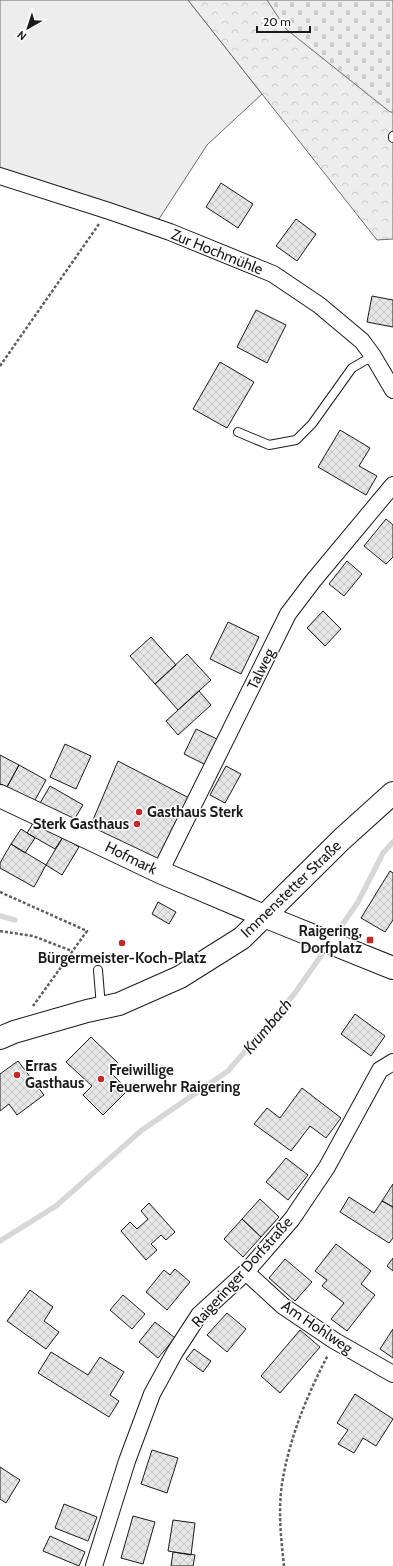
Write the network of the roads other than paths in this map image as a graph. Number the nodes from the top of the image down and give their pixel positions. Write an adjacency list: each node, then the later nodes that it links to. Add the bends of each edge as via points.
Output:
1 (0, 176): 2 (street, Zur Hochmühle, via 170,232 273,274 319,305 362,341)
2 (373, 356): 3 (street, Zur Hochmühle); 4 (lane, via 352,368 312,424 296,440 269,445)
3 (393, 390)
4 (238, 432)
5 (393, 485): 8 (street, Talweg, via 288,614)
6 (393, 793): 9 (main road, Immenstetter Straße)
7 (0, 796): 8 (main road, Hofmark)
8 (160, 872): 9 (main road, Hofmark)
9 (264, 916): 10 (main road, Hofmark); 12 (main road, Immenstetter Straße, via 242,938 180,977 119,1004)
10 (393, 968)
11 (98, 970): 12 (lane)
12 (101, 1008): 13 (main road, Immenstetter Straße)
13 (0, 1038)
14 (393, 1062): 15 (street, Raigeringer Dorfstraße, via 380,1070 327,1166 292,1219)
15 (246, 1272): 16 (street, Am Hohlweg, via 283,1306 335,1341); 17 (street, Raigeringer Dorfstraße, via 199,1315 152,1394 127,1461)
16 (393, 1374)
17 (94, 1566)

